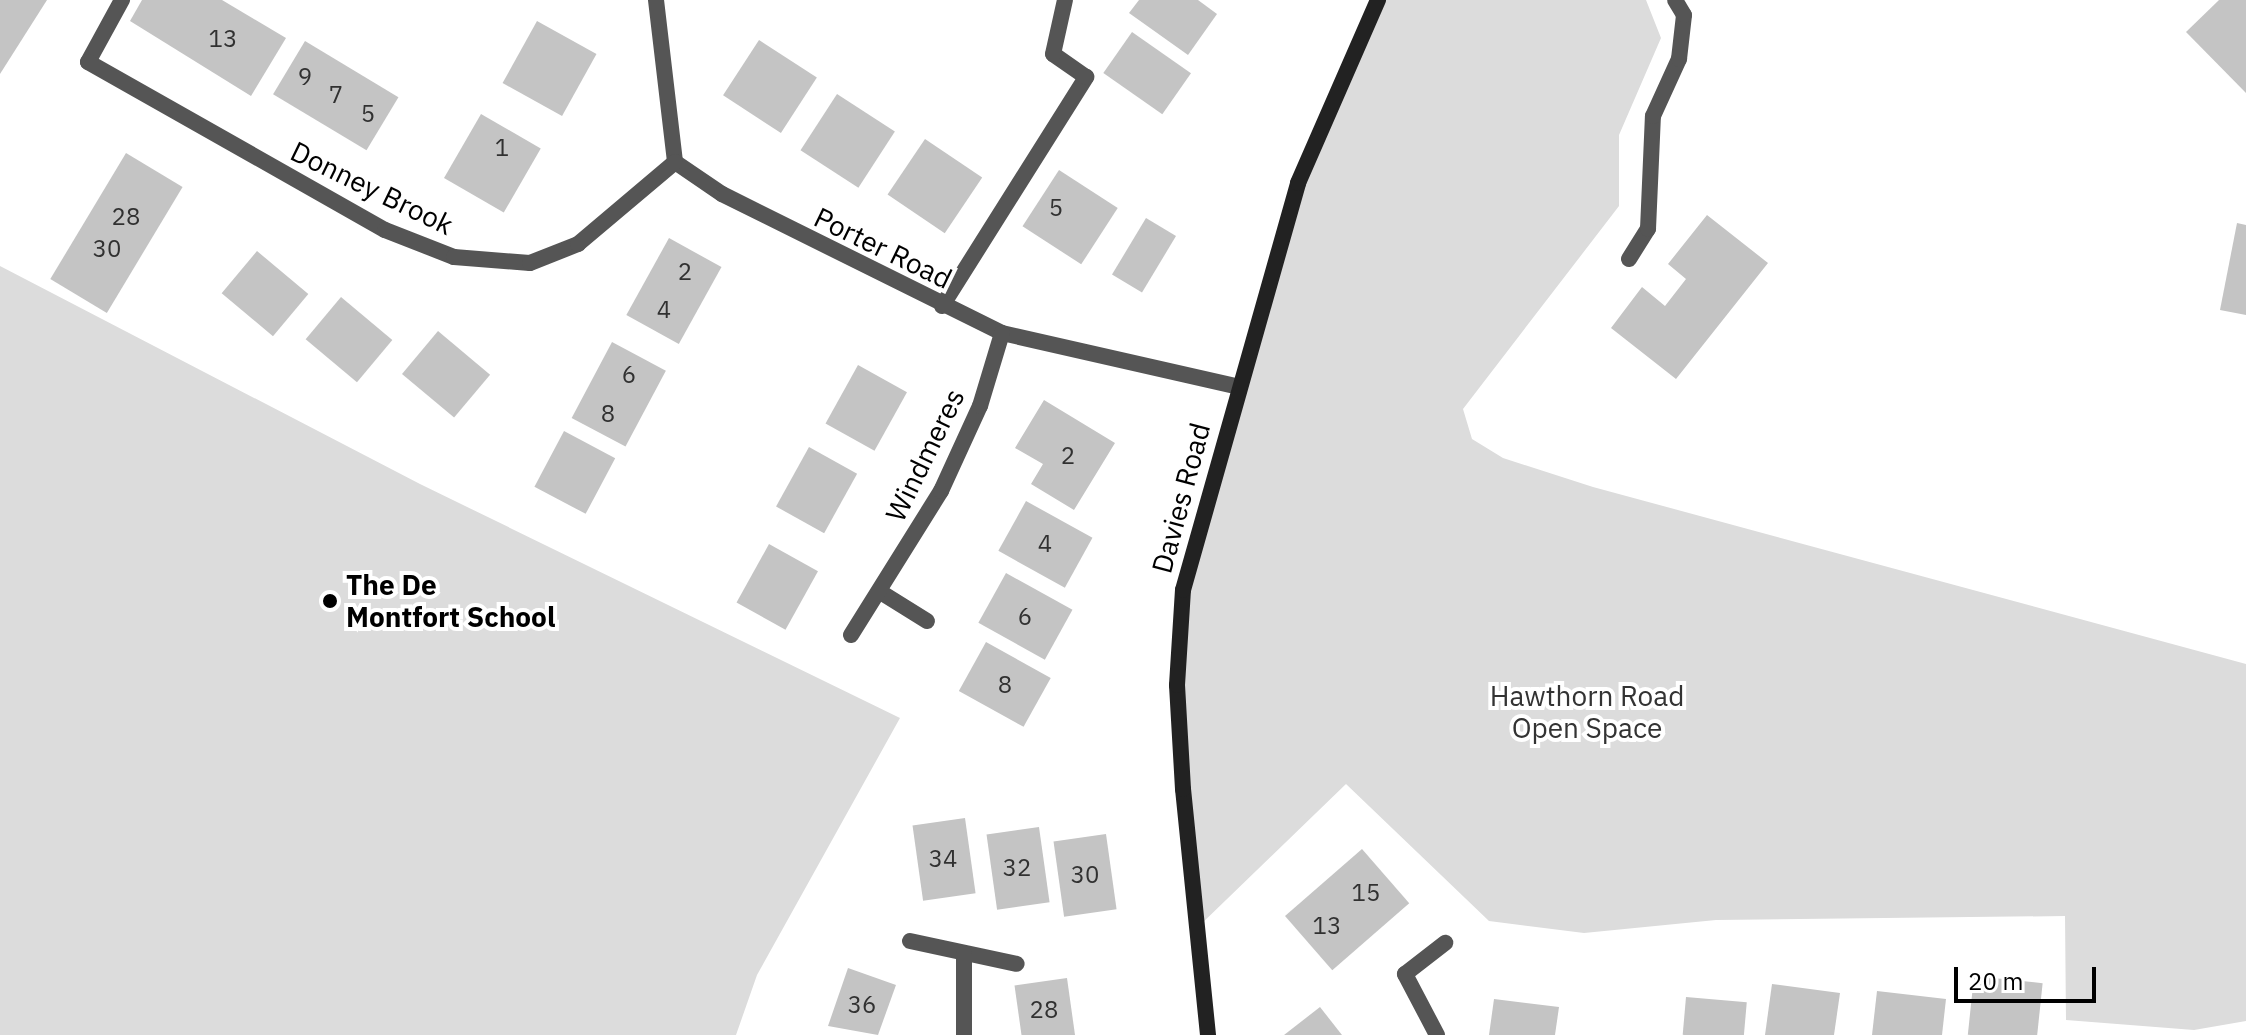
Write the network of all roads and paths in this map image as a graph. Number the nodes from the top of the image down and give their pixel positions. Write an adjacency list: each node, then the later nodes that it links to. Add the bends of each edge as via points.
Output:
1 (122, 0): 6 (street, Donney Brook, via 88,62 385,230 454,257 530,263 578,244)
2 (656, 0): 6 (street)
3 (1065, 0): 8 (street, via 1053,54 1086,77)
4 (1378, 0): 10 (street, Davies Road, via 1298,183)
5 (1675, 0): 7 (street, via 1684,15 1679,59 1653,116 1648,229)
6 (675, 162): 8 (street, Porter Road, via 762,216)
7 (1629, 259)
8 (942, 306): 9 (street, Porter Road)
9 (1002, 333): 10 (street, Porter Road); 11 (street, Windmeres, via 980,406)
10 (1239, 387): 19 (street, Davies Road, via 1183,590 1177,685)
11 (882, 593): 12 (street); 13 (street, Windmeres)
12 (927, 621)
13 (851, 635)
14 (910, 941): 16 (street)
15 (1445, 943): 20 (street, via 1405,974)
16 (964, 954): 17 (street); 18 (street)
17 (1017, 964)
18 (964, 1035)
19 (1208, 1035)
20 (1437, 1035)

